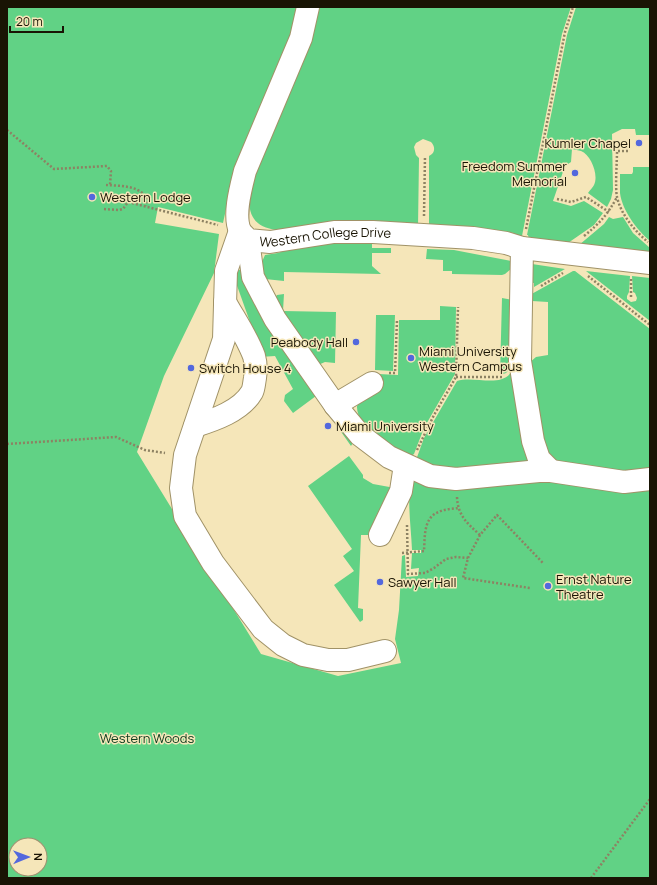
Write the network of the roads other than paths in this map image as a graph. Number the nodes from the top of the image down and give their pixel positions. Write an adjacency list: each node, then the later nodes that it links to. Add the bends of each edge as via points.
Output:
1 (308, 7): 2 (street, via 301,38 245,171 237,214)
2 (244, 236): 3 (street, Western College Drive, via 270,242 334,232 424,235 473,238); 5 (street, via 226,271); 7 (street, via 253,277 275,319)
3 (522, 248): 4 (street, Western College Drive); 10 (street, via 520,361 533,441 540,459)
4 (650, 263)
5 (225, 302): 8 (street, via 224,339); 8 (street, via 254,358 254,385 246,400 238,407 221,417)
6 (372, 383): 7 (street)
7 (335, 405): 9 (street, via 360,435 388,457)
8 (195, 426): 13 (street, via 185,455 181,488 185,516 213,563 263,628 283,645 304,655 328,660 348,660)
9 (408, 466): 10 (street, via 430,476 456,479); 12 (street, via 401,492)
10 (551, 471): 11 (street, via 624,482)
11 (650, 479)
12 (380, 535)
13 (386, 651)

